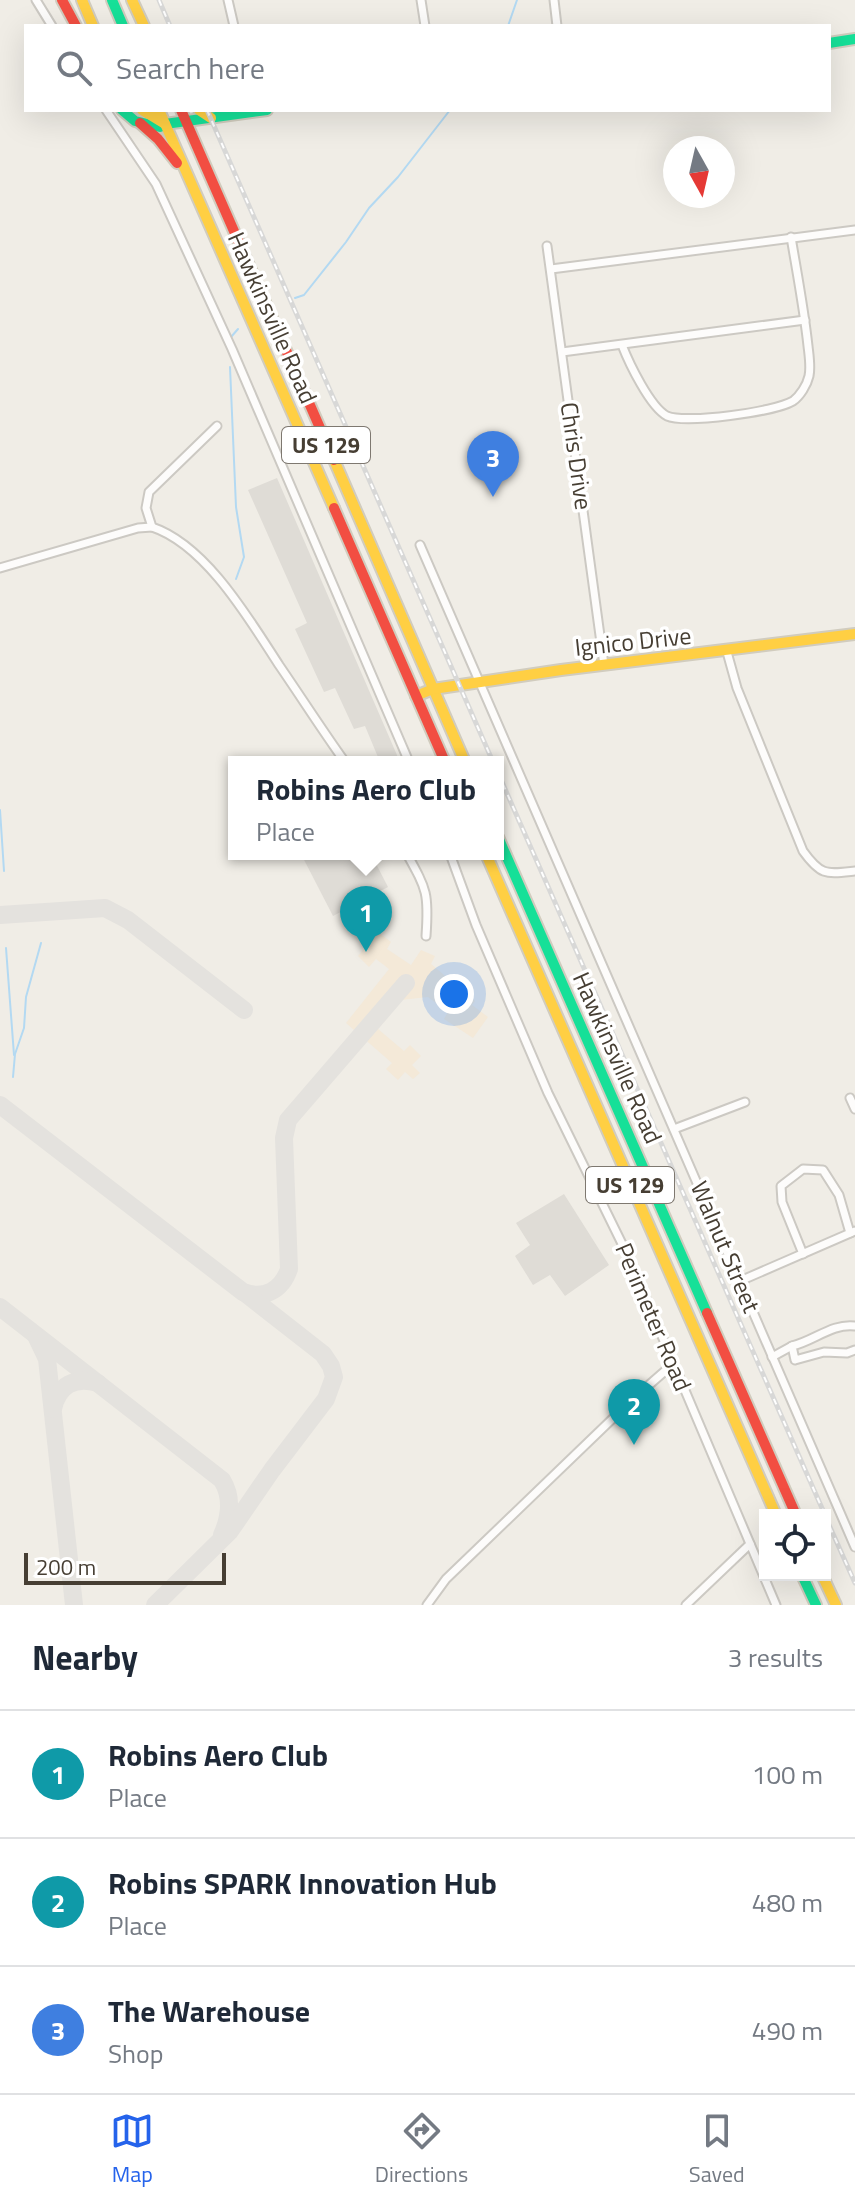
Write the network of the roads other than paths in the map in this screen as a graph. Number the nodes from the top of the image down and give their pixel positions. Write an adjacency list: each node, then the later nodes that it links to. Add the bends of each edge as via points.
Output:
1 (36, 0): 9 (street)
2 (62, 0): 10 (main road)
3 (82, 0): 11 (main road)
4 (112, 0): 12 (main road)
5 (132, 0): 13 (main road)
6 (228, 0): 14 (street)
7 (421, 0): 15 (street)
8 (554, 0): 16 (street)
9 (51, 24)
10 (75, 24)
11 (92, 24)
12 (122, 24)
13 (143, 24)
14 (234, 24)
15 (425, 24)
16 (557, 24)
17 (855, 39): 18 (main road)
18 (831, 43)
19 (107, 112): 49 (street, via 156,184)
20 (125, 112): 28 (main road)
21 (145, 112): 29 (main road)
22 (160, 112): 29 (main road, Hawkinsville Road / US 129)
23 (182, 112): 27 (main road, Hawkinsville Road / US 129)
24 (202, 112): 26 (main road)
25 (253, 112): 26 (main road)
26 (211, 118): 27 (main road)
27 (186, 121): 29 (main road); 46 (main road, Hawkinsville Road / US 129)
28 (140, 123): 29 (main road); 30 (main road)
29 (165, 124): 30 (main road, Hawkinsville Road / US 129)
30 (184, 166): 47 (main road, Hawkinsville Road / US 129)
31 (855, 230): 32 (street)
32 (791, 237): 34 (street); 35 (street)
33 (547, 246): 34 (street, Chris Drive)
34 (551, 269): 37 (street, Chris Drive)
35 (805, 320): 36 (street); 36 (street, via 810,375 804,389 794,401 757,412 679,419 665,415)
36 (622, 345): 37 (street)
37 (562, 352): 44 (street, Chris Drive)
38 (217, 426): 39 (street, via 149,492 146,508)
39 (152, 527): 41 (street); 48 (street, via 185,546 227,587)
40 (420, 545): 45 (street, Walnut Street)
41 (0, 568)
42 (855, 634): 43 (main road, Ignico Drive)
43 (727, 652): 44 (main road, Ignico Drive); 56 (street, via 803,851 826,874)
44 (604, 665): 45 (main road, Ignico Drive)
45 (478, 683): 46 (main road, Ignico Drive); 61 (street, Walnut Street)
46 (433, 689): 47 (main road, Ignico Drive); 51 (main road, Hawkinsville Road / US 129)
47 (416, 696): 50 (main road, Hawkinsville Road / US 129)
48 (341, 756)
49 (406, 756)
50 (442, 756)
51 (462, 756)
52 (504, 851): 71 (main road, Hawkinsville Road / US 129)
53 (410, 860): 57 (street, via 425,887)
54 (452, 860): 69 (street, Perimeter Road, via 548,1093 628,1256)
55 (489, 860): 70 (main road, Hawkinsville Road / US 129)
56 (855, 871)
57 (426, 936)
58 (850, 1098): 60 (street)
59 (745, 1102): 61 (street)
60 (855, 1109)
61 (674, 1129): 64 (street, Walnut Street)
62 (853, 1232): 63 (street); 63 (street, via 823,1170 803,1169 781,1186)
63 (803, 1254): 64 (street)
64 (740, 1281): 68 (street, Walnut Street)
65 (855, 1326): 66 (street, via 834,1327)
66 (792, 1346): 67 (street, via 795,1360); 68 (street)
67 (855, 1350)
68 (772, 1357): 73 (street, Walnut Street)
69 (673, 1364): 72 (street, Perimeter Road); 76 (street, via 457,1569)
70 (773, 1509)
71 (793, 1509)
72 (750, 1544): 77 (street); 78 (street, Perimeter Road)
73 (855, 1547)
74 (805, 1581): 79 (main road)
75 (825, 1581): 80 (main road)
76 (427, 1605)
77 (686, 1605)
78 (776, 1605)
79 (816, 1605)
80 (836, 1605)

